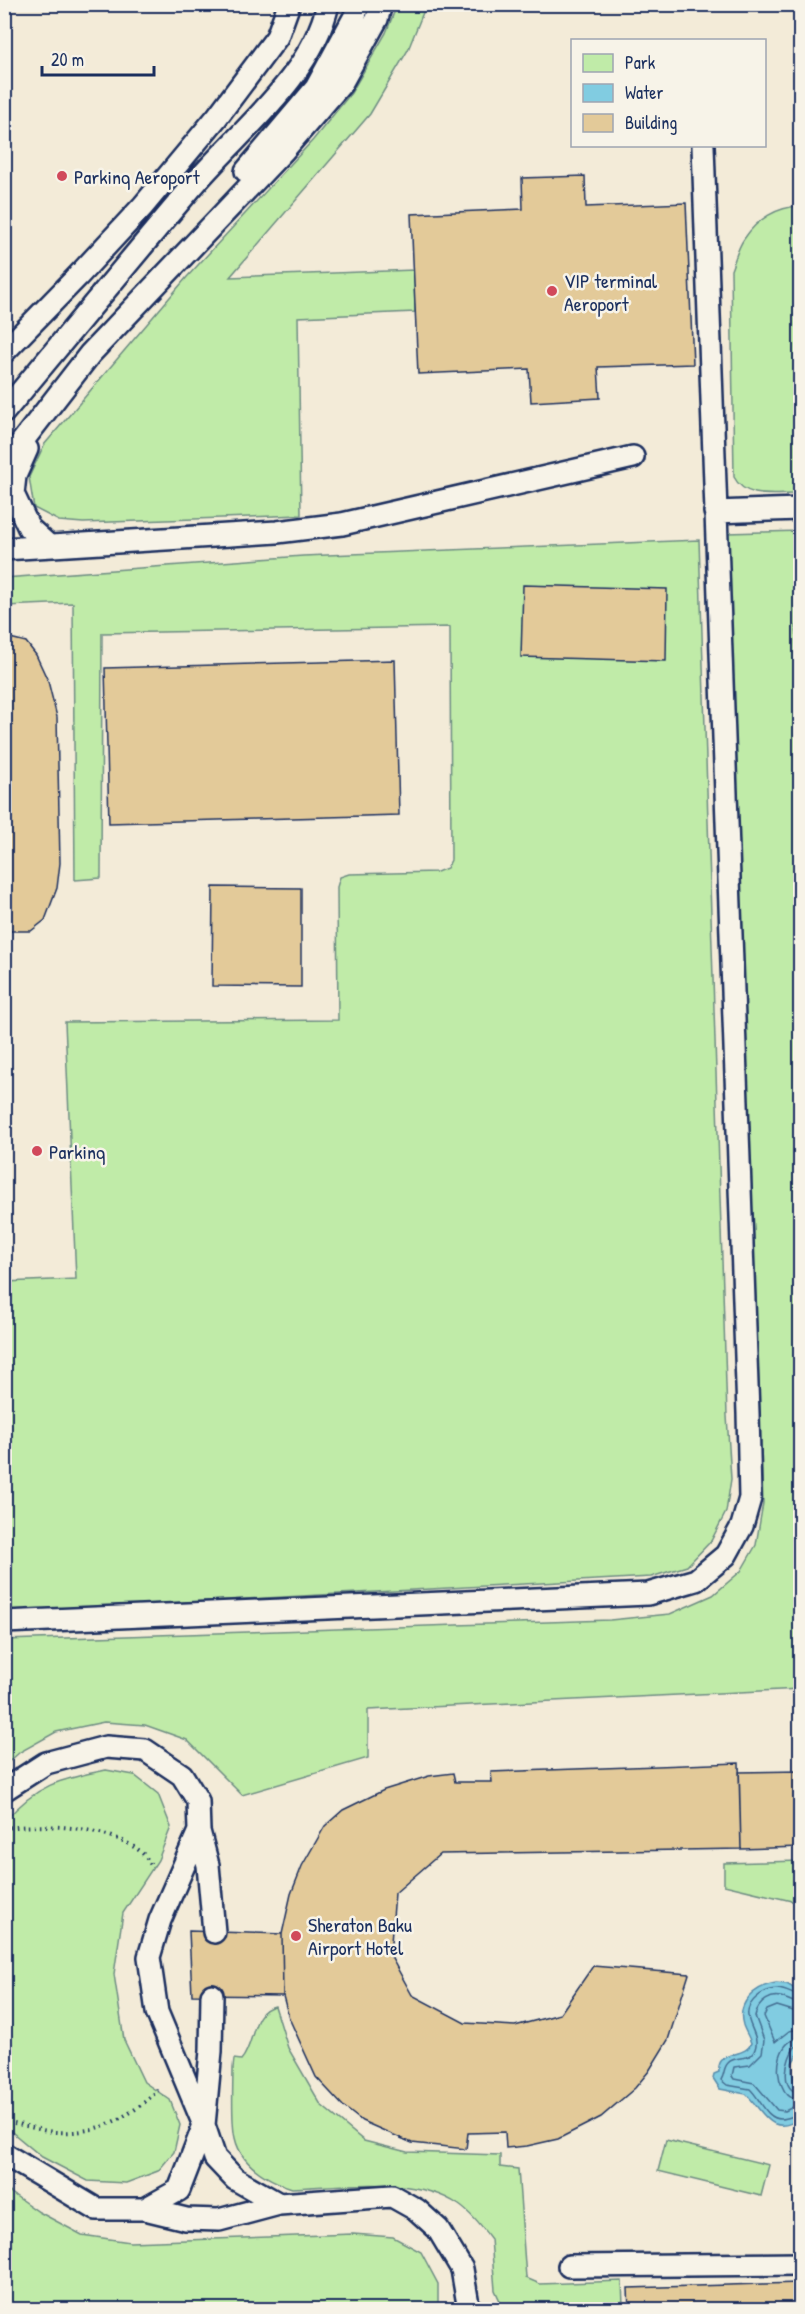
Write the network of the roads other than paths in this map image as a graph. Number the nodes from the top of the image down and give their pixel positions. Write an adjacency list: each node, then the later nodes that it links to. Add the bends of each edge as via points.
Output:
1 (289, 4): 6 (lane, via 277,37 217,117 143,206)
2 (328, 4): 8 (lane, via 323,25 292,78 192,186)
3 (358, 4): 7 (lane, via 316,88)
4 (381, 4): 7 (lane, via 377,19 341,84 284,150)
5 (703, 147): 13 (lane)
6 (4, 352)
7 (90, 354): 9 (lane)
8 (4, 412)
9 (38, 424): 11 (lane); 14 (lane, via 15,476 13,494 29,528)
10 (633, 457): 14 (lane, via 342,524 278,532)
11 (4, 465)
12 (801, 509): 13 (lane)
13 (715, 512): 16 (lane, via 750,1498 742,1527 726,1555 696,1580 648,1594)
14 (50, 546): 15 (lane)
15 (4, 549)
16 (4, 1622)
17 (4, 1790): 18 (lane, via 46,1763 106,1747 145,1750 182,1775 198,1801)
18 (199, 1831): 19 (lane, via 208,1865); 21 (lane, via 160,1920 149,1958 157,2012)
19 (214, 1932)
20 (212, 1995): 21 (lane, via 212,2051)
21 (204, 2125): 23 (lane, via 215,2158 235,2179); 24 (lane, via 179,2190)
22 (4, 2154): 24 (lane, via 96,2209)
23 (279, 2204): 24 (lane, via 219,2220 186,2219); 27 (lane, via 392,2196 417,2210 438,2229 462,2269)
24 (146, 2209)
25 (801, 2264): 26 (lane)
26 (569, 2266)
27 (469, 2310)

